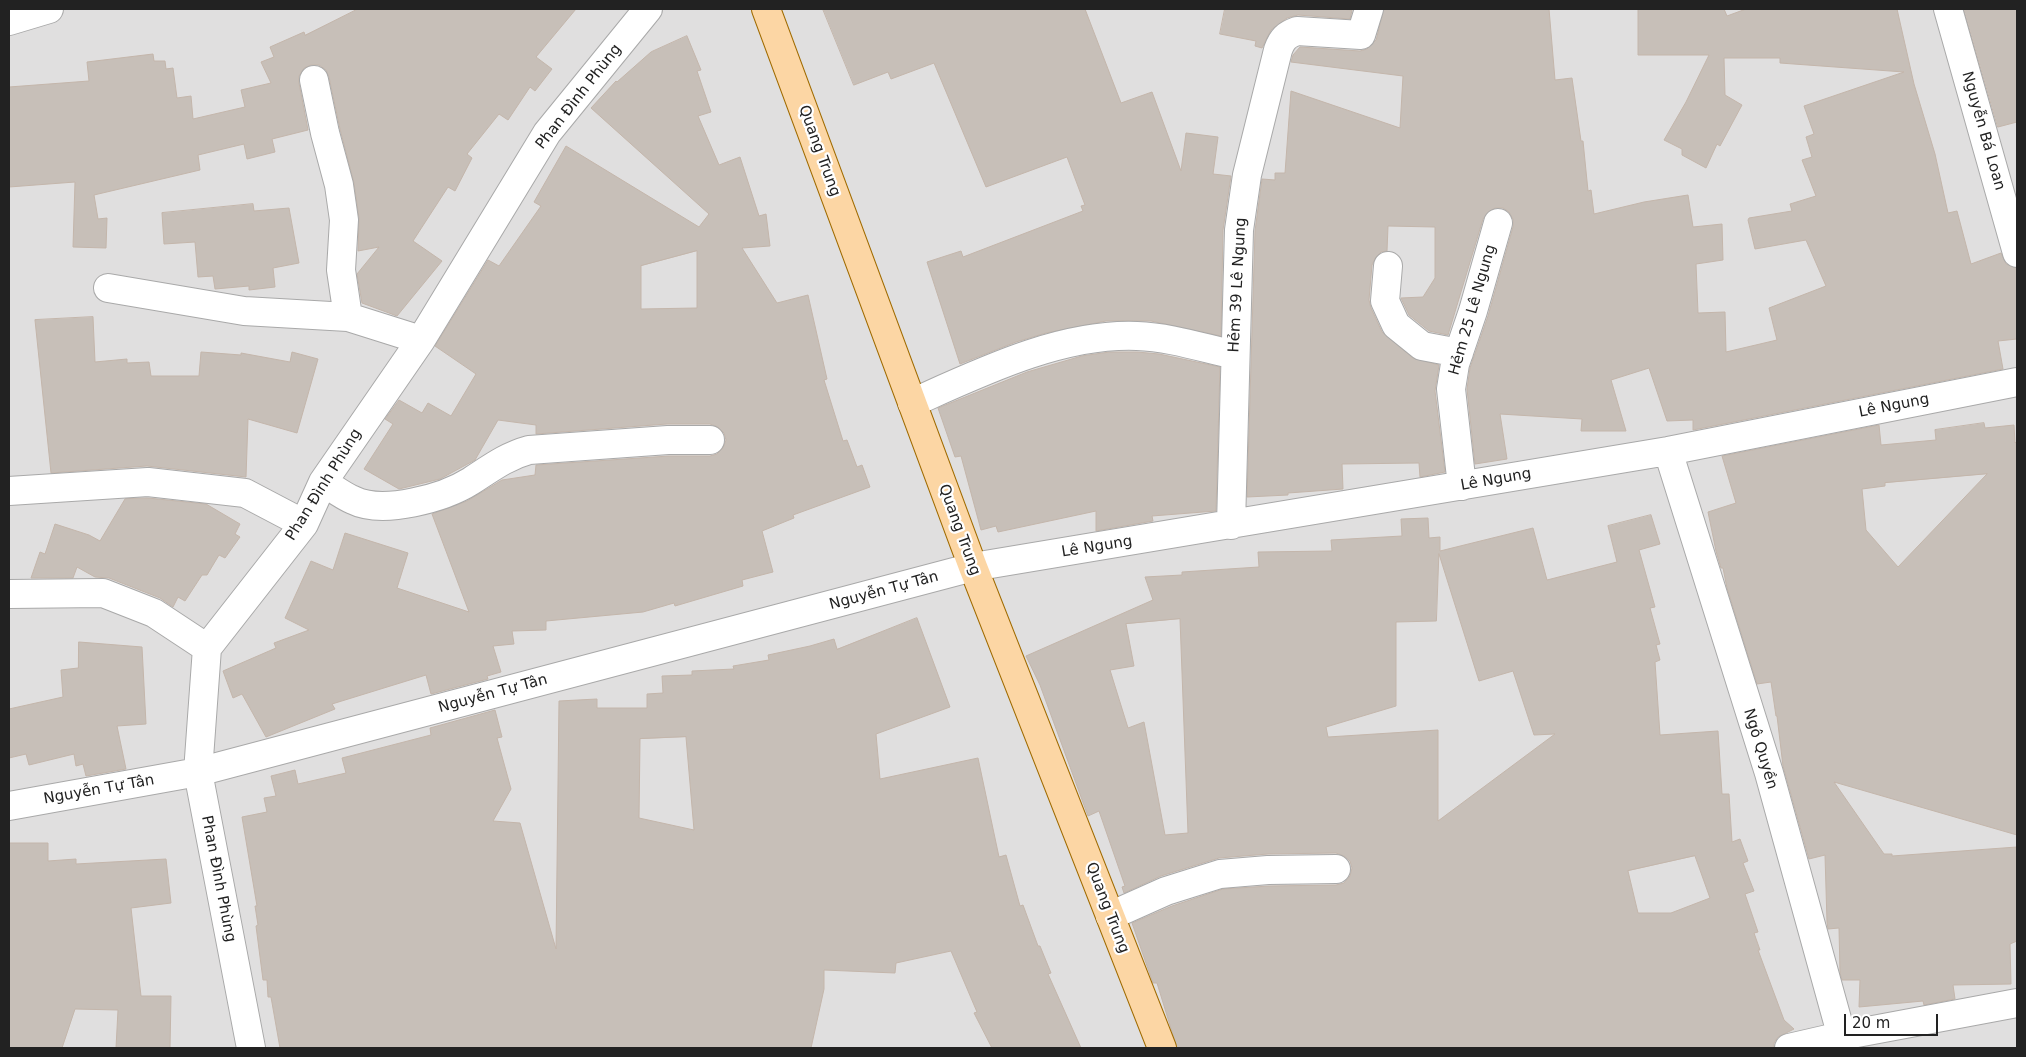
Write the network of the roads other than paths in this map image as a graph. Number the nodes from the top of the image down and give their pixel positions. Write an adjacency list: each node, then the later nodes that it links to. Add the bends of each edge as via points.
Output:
1 (49, 9): 6 (street)
2 (648, 9): 13 (street, Phan Đình Phùng, via 547,133)
3 (766, 9): 17 (main road, Quang Trung)
4 (1369, 9): 15 (street, Hẻm 39 Lê Ngung, via 1361,35 1297,31 1287,34 1281,41 1247,175 1239,230)
5 (1948, 9): 9 (street, Nguyễn Bá Loan)
6 (9, 21)
7 (314, 80): 12 (street, via 339,185 344,220 341,270)
8 (1498, 223): 14 (street, Hẻm 25 Lê Ngung)
9 (2017, 252)
10 (1388, 266): 14 (street, via 1385,301 1396,325 1422,346)
11 (108, 288): 12 (street, via 244,311)
12 (348, 317): 13 (street)
13 (421, 340): 20 (street, Phan Đình Phùng)
14 (1459, 353): 21 (street, Hẻm 25 Lê Ngung, via 1451,389)
15 (1235, 355): 17 (street, via 1140,336 1110,336 1073,342 990,369); 24 (street, Hẻm 39 Lê Ngung)
16 (2017, 382): 19 (street, Lê Ngung)
17 (912, 403): 25 (main road, Quang Trung)
18 (710, 440): 20 (street, via 529,450 513,454 470,482 439,496 377,507 354,501)
19 (1668, 451): 21 (street, Lê Ngung); 33 (street, Ngô Quyền, via 1768,773)
20 (323, 482): 23 (street, Phan Đình Phùng)
21 (1462, 486): 24 (street, Lê Ngung)
22 (9, 491): 23 (street, via 148,482 245,493)
23 (304, 524): 27 (street, Phan Đình Phùng)
24 (1231, 525): 25 (street, Lê Ngung)
25 (973, 567): 28 (street, Nguyễn Tự Tân); 31 (main road, Quang Trung)
26 (9, 594): 27 (street, via 103,593 154,613)
27 (207, 648): 28 (street, Phan Đình Phùng)
28 (198, 772): 29 (street, Nguyễn Tự Tân); 34 (street, Phan Đình Phùng)
29 (9, 806)
30 (1336, 869): 31 (street, via 1220,874 1166,891)
31 (1110, 916): 35 (main road, Quang Trung)
32 (2017, 1003): 33 (street)
33 (1843, 1042): 36 (street)
34 (251, 1048)
35 (1162, 1048)
36 (1789, 1048)

